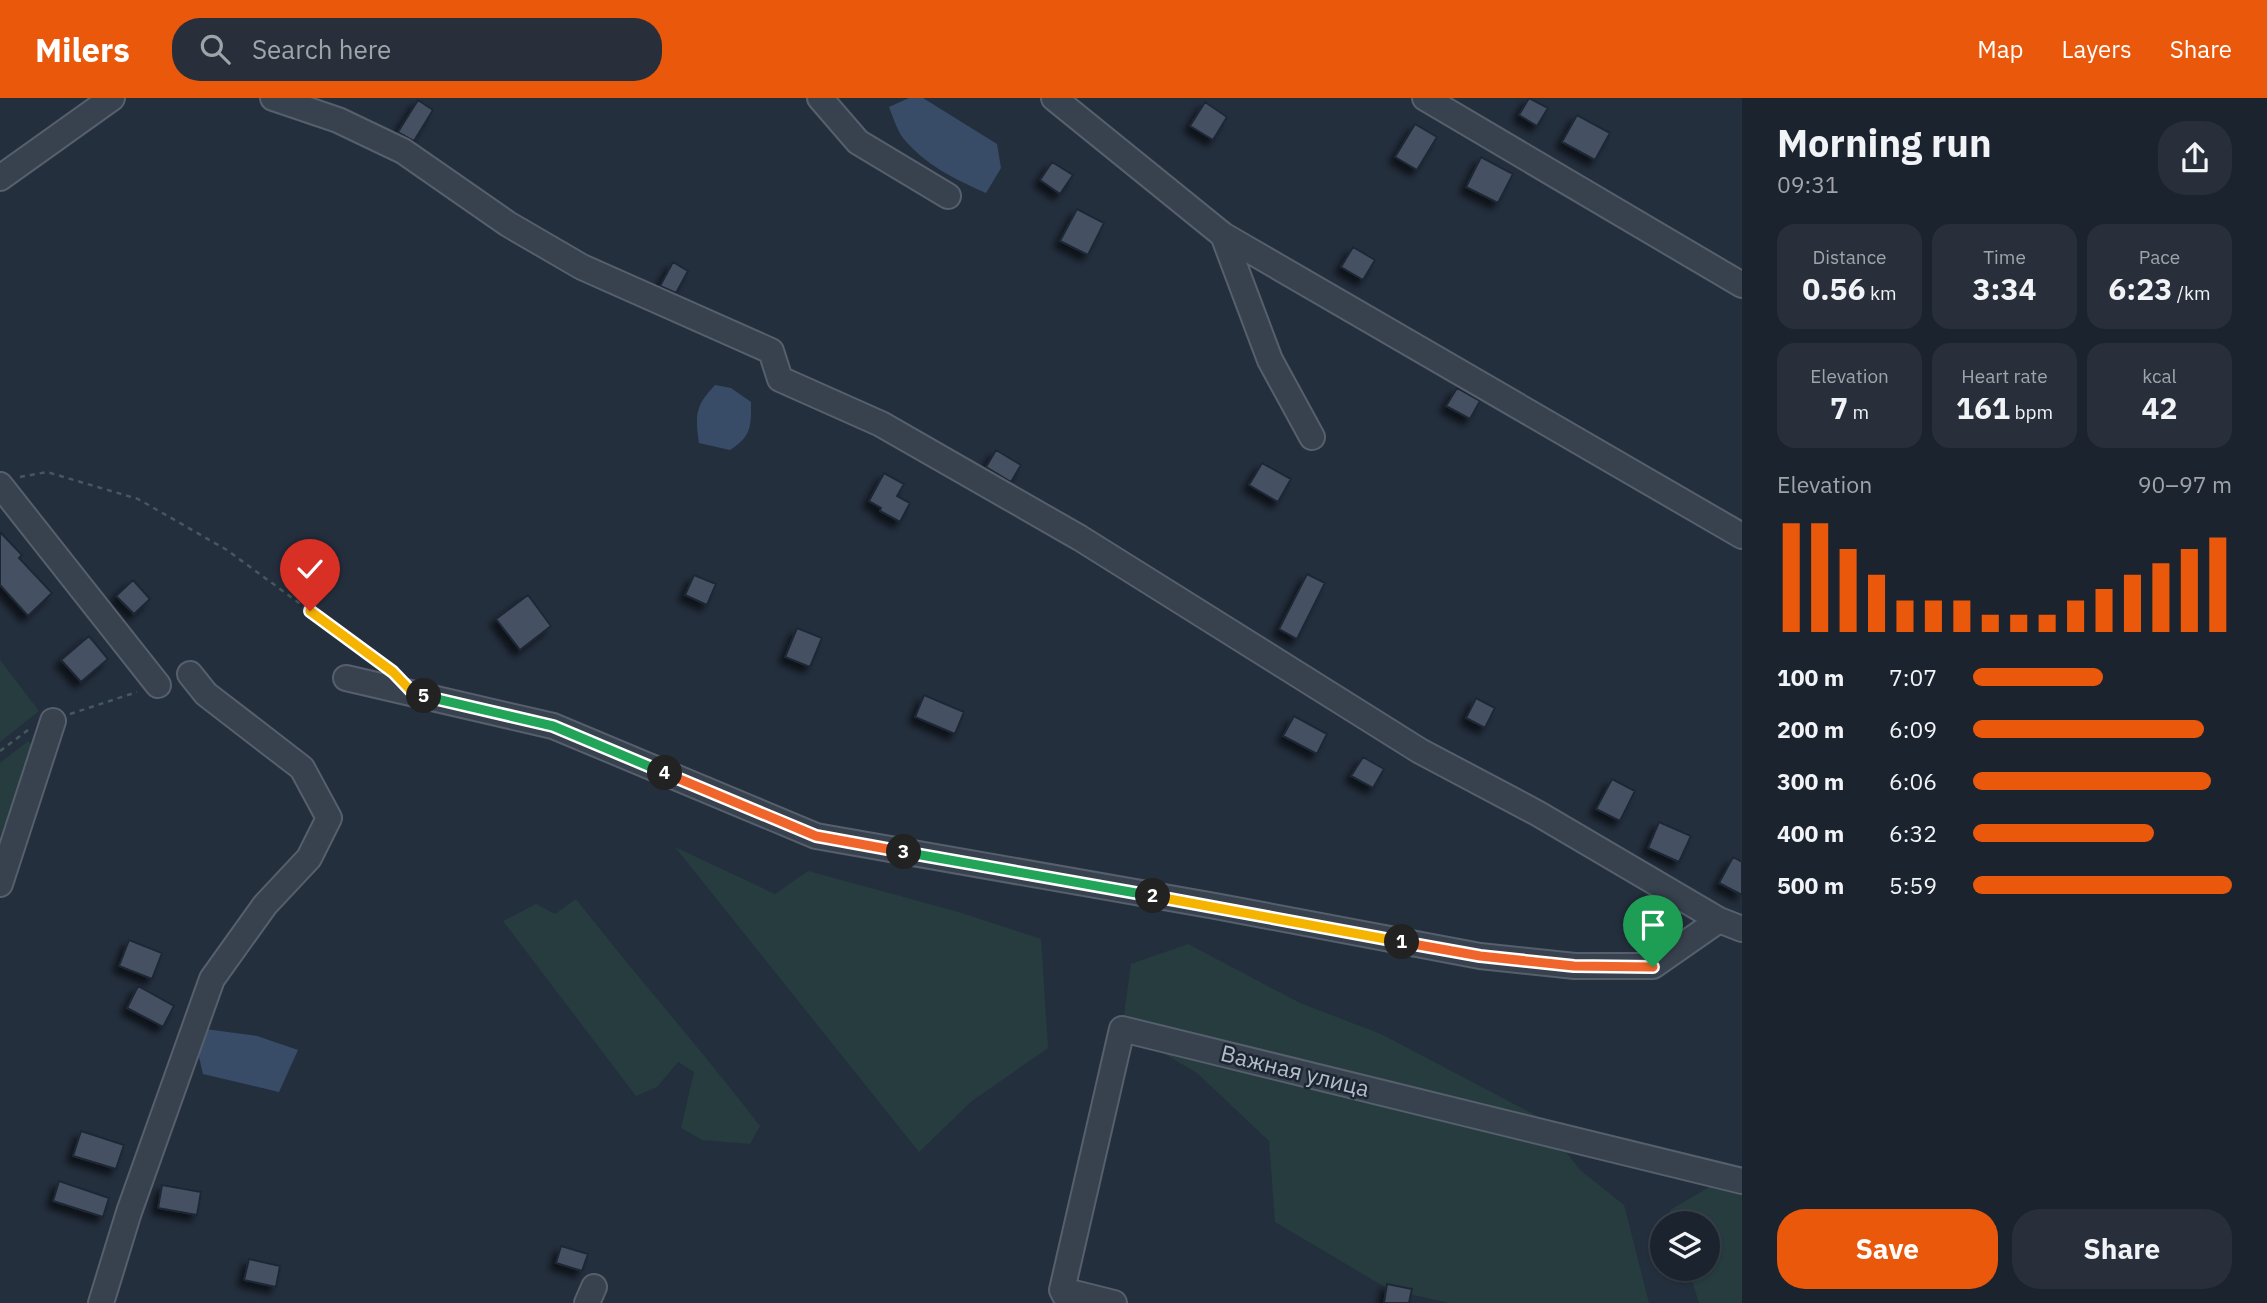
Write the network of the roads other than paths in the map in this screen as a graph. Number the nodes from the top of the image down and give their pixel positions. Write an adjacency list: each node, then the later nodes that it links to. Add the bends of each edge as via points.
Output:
1 (112, 98): 6 (street)
2 (273, 98): 18 (street, via 338,120 403,151 508,224 582,267 771,351 780,379 881,424 1080,538 1420,751 1538,813)
3 (820, 98): 7 (street, via 859,142)
4 (1054, 98): 8 (street)
5 (1425, 98): 9 (street)
6 (0, 178)
7 (948, 196)
8 (1223, 235): 10 (street, via 1270,360); 12 (street)
9 (1742, 285)
10 (1312, 437)
11 (6, 482): 15 (street)
12 (1742, 536)
13 (190, 674): 22 (street, via 206,694 302,768 329,818 309,858 265,905 212,979 129,1212)
14 (346, 678): 18 (street, via 553,726 816,836 1480,956 1574,966 1653,967)
15 (158, 685)
16 (53, 721): 17 (street)
17 (0, 884)
18 (1718, 920): 19 (street)
19 (1742, 929)
20 (1742, 1181): 21 (street, Важная улица, via 1122,1029)
21 (1066, 1297): 23 (street)
22 (102, 1303)
23 (1114, 1303)

